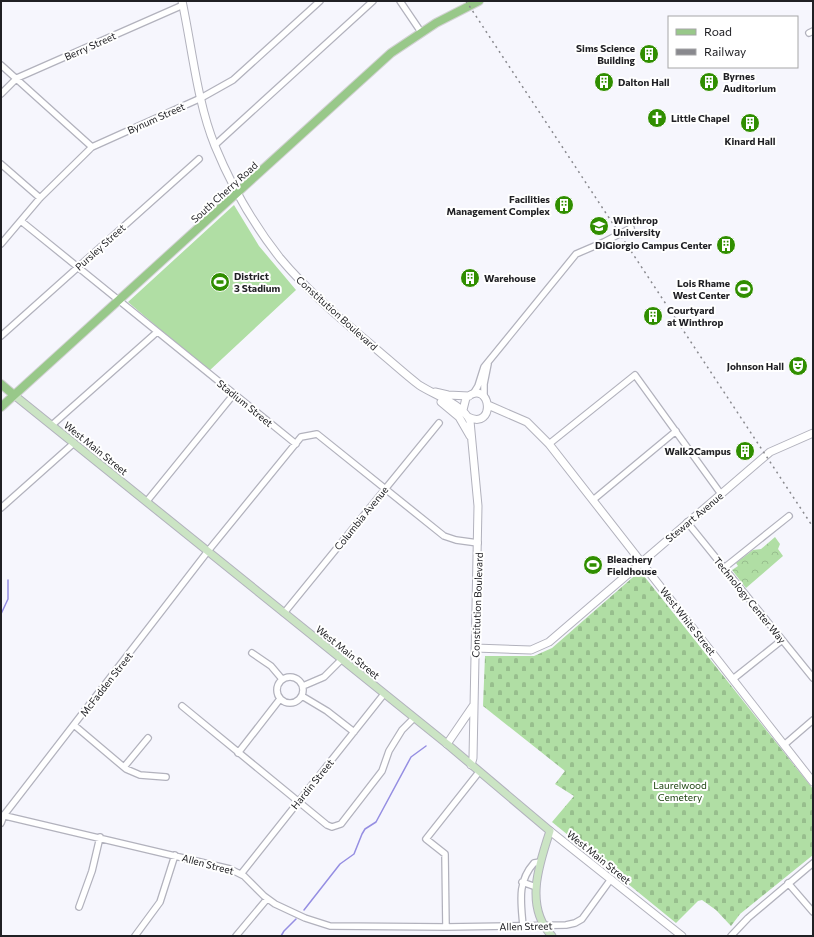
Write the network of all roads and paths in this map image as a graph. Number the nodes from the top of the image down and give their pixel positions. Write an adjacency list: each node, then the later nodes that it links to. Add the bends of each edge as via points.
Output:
1 (320, 1): 10 (street, Bynum Street, via 233,80)
2 (373, 1): 11 (street)
3 (400, 1): 6 (street)
4 (479, 1): 6 (main road, South Cherry Road)
5 (183, 3): 8 (street, Berry Street); 10 (street, Constitution Boulevard)
6 (421, 32): 15 (main road, South Cherry Road, via 391,53)
7 (1, 65): 8 (street)
8 (17, 78): 9 (street, Berry Street); 12 (street)
9 (1, 94)
10 (201, 98): 11 (street, Constitution Boulevard); 12 (street, Bynum Street)
11 (215, 145): 15 (street, Constitution Boulevard)
12 (92, 148): 16 (street, Bynum Street)
13 (199, 159): 20 (street, Pursley Street)
14 (1, 164): 16 (street)
15 (238, 193): 21 (main road, South Cherry Road); 26 (street, Constitution Boulevard, via 268,242 296,276 373,346)
16 (40, 198): 17 (street, Bynum Street)
17 (21, 221): 19 (street, Bynum Street); 20 (street, Stadium Street)
18 (630, 228): 24 (street, via 576,254)
19 (1, 244)
20 (77, 267): 21 (street, Stadium Street); 23 (street, Pursley Street)
21 (118, 300): 22 (street, Stadium Street); 27 (main road, South Cherry Road)
22 (157, 332): 28 (street, Stadium Street); 39 (street)
23 (1, 336)
24 (488, 364): 30 (street, via 484,367 478,386); 31 (street)
25 (1, 384): 27 (main road, West Main Street)
26 (426, 389): 29 (street, Constitution Boulevard); 30 (street, Constitution Boulevard, via 448,395)
27 (14, 394): 33 (main road, South Cherry Road); 39 (main road, West Main Street)
28 (234, 394): 43 (street, Stadium Street); 49 (street)
29 (432, 394): 34 (street, Constitution Boulevard); 44 (street, via 459,417)
30 (471, 395): 31 (street, Constitution Boulevard); 34 (street, via 463,402)
31 (484, 398): 32 (street)
32 (488, 405): 35 (street, West White Street); 37 (street, Constitution Boulevard)
33 (1, 407)
34 (463, 410): 36 (street, Constitution Boulevard)
35 (510, 413): 37 (street, West White Street, via 494,412); 45 (street, West White Street, via 532,425)
36 (468, 417): 37 (street); 44 (street, Constitution Boulevard)
37 (483, 417): 44 (street, Constitution Boulevard, via 476,426)
38 (439, 423): 46 (street, Columbia Avenue)
39 (52, 426): 42 (main road, West Main Street)
40 (676, 431): 45 (street, via 635,374); 47 (street); 48 (street)
41 (813, 433): 47 (street, Stewart Avenue, via 770,452)
42 (74, 443): 49 (main road, West Main Street); 50 (street)
43 (296, 444): 46 (street, via 301,436 317,434); 54 (street, McFadden Street)
44 (473, 444): 53 (street, Constitution Boulevard)
45 (549, 444): 48 (street, West White Street)
46 (385, 488): 53 (street, via 444,536); 57 (street, Columbia Avenue)
47 (721, 494): 52 (street, Stewart Avenue)
48 (593, 500): 55 (street, West White Street)
49 (147, 501): 54 (main road, West Main Street)
50 (1, 508)
51 (790, 516): 56 (street)
52 (687, 522): 55 (street, Stewart Avenue); 56 (street, Technology Center Way)
53 (478, 543): 59 (street, Constitution Boulevard)
54 (208, 551): 57 (main road, West Main Street); 73 (street, McFadden Street)
55 (641, 562): 59 (street, Stewart Avenue, via 542,646 524,650); 64 (street, West White Street)
56 (724, 568): 58 (street, Technology Center Way)
57 (284, 613): 61 (main road, West Main Street)
58 (782, 640): 62 (street, Technology Center Way); 64 (street)
59 (475, 648): 70 (street, Constitution Boulevard)
60 (252, 653): 63 (street, via 271,666)
61 (341, 660): 65 (street, via 324,677); 66 (main road, West Main Street)
62 (813, 678)
63 (282, 679): 65 (street, via 291,676); 68 (street, via 276,689)
64 (733, 679): 77 (street, West White Street)
65 (302, 686): 67 (street)
66 (384, 694): 71 (main road, West Main Street); 74 (street, Hardin Street)
67 (302, 696): 68 (street, via 299,700 289,703); 74 (street)
68 (280, 699): 78 (street)
69 (182, 706): 78 (street)
70 (473, 706): 76 (street); 79 (street, Constitution Boulevard)
71 (414, 718): 76 (main road, West Main Street); 84 (street, via 402,730 389,751 382,771 341,824 332,827 326,825)
72 (813, 720): 77 (street)
73 (74, 725): 80 (street); 85 (street, McFadden Street)
74 (354, 732): 84 (street, Hardin Street)
75 (148, 738): 80 (street)
76 (447, 744): 79 (main road, West Main Street)
77 (784, 745): 83 (street, West White Street)
78 (238, 753): 84 (street)
79 (471, 765): 81 (main road, West Main Street)
80 (124, 767): 82 (street, via 140,775)
81 (479, 772): 87 (main road, West Main Street); 102 (street, via 426,839 445,854)
82 (166, 777)
83 (813, 782)
84 (299, 801): 92 (street, Hardin Street)
85 (2, 816): 86 (street, McFadden Street); 88 (street, Allen Street)
86 (1, 822)
87 (550, 831): 90 (main road); 93 (street, West Main Street)
88 (100, 837): 89 (street, Allen Street); 98 (street)
89 (175, 855): 92 (street, Allen Street); 103 (street, via 160,902)
90 (540, 862): 94 (street, via 530,867); 96 (main road)
91 (813, 863): 95 (street)
92 (241, 874): 97 (street, Allen Street)
93 (611, 880): 101 (street, Allen Street, via 582,918 575,923); 106 (street, West Main Street)
94 (522, 882): 96 (street); 100 (street)
95 (788, 883): 99 (street); 107 (street)
96 (536, 887): 101 (main road, via 537,905)
97 (267, 899): 102 (street, Allen Street, via 305,918 330,926); 104 (street)
98 (79, 907)
99 (813, 912)
100 (522, 926): 101 (street, Allen Street); 102 (street, Allen Street)
101 (544, 926): 105 (main road)
102 (446, 927)
103 (136, 936)
104 (236, 936)
105 (552, 936)
106 (682, 936)
107 (731, 936)

